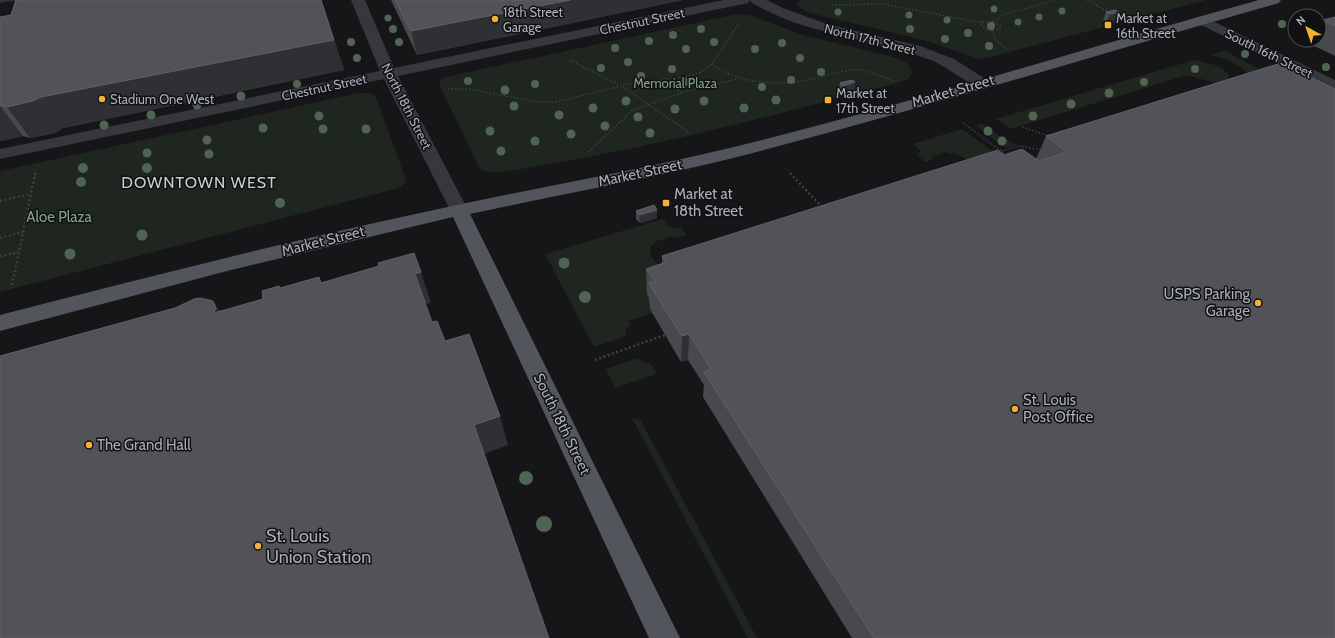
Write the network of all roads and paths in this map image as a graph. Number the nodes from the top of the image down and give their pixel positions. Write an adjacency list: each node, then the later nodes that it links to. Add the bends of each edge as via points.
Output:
1 (358, 0): 17 (street, North 18th Street)
2 (743, 0): 17 (street, Chestnut Street)
3 (757, 0): 21 (street, North 17th Street, via 806,23 909,47 939,57)
4 (1055, 0): 11 (path, via 1002,16)
5 (1087, 0): 8 (path)
6 (1274, 0): 10 (main road, Market Street)
7 (829, 5): 12 (path, via 883,4)
8 (1122, 19)
9 (742, 20): 16 (path)
10 (1202, 20): 21 (main road, Market Street); 23 (street, South 16th Street)
11 (992, 22): 12 (path); 13 (path, via 1001,28)
12 (982, 23): 13 (path, via 983,28)
13 (992, 30): 14 (path, via 997,42)
14 (1007, 49)
15 (566, 58): 22 (path)
16 (712, 64): 18 (path, via 718,70); 19 (path, via 694,74)
17 (389, 74): 36 (street, Chestnut Street); 42 (street, North 18th Street)
18 (737, 78): 20 (path, via 799,82 856,70); 25 (path)
19 (668, 80): 22 (path); 25 (path, via 676,84)
20 (894, 81)
21 (982, 83): 42 (main road, Market Street, via 740,151)
22 (621, 86): 24 (path, via 547,102 468,89); 26 (path)
23 (1335, 86)
24 (448, 89)
25 (679, 94): 26 (path)
26 (649, 105): 29 (path); 34 (path, via 627,114)
27 (963, 123): 33 (path)
28 (1022, 127): 30 (path)
29 (690, 133)
30 (1051, 138)
31 (1011, 148): 32 (path, via 1019,146); 33 (path); 35 (path)
32 (1044, 150)
33 (1002, 151): 37 (path)
34 (588, 152)
35 (1017, 152)
36 (0, 154)
37 (1012, 159)
38 (790, 173): 43 (path)
39 (35, 174): 40 (path)
40 (31, 194): 41 (path); 44 (path)
41 (0, 201)
42 (459, 210): 49 (main road, Market Street, via 327,240); 52 (main road, South 18th Street)
43 (825, 210)
44 (23, 232): 45 (path); 46 (path)
45 (0, 238)
46 (19, 252): 47 (path); 48 (path)
47 (0, 256)
48 (12, 285)
49 (0, 323)
50 (665, 335): 51 (path)
51 (595, 360)
52 (665, 638)

